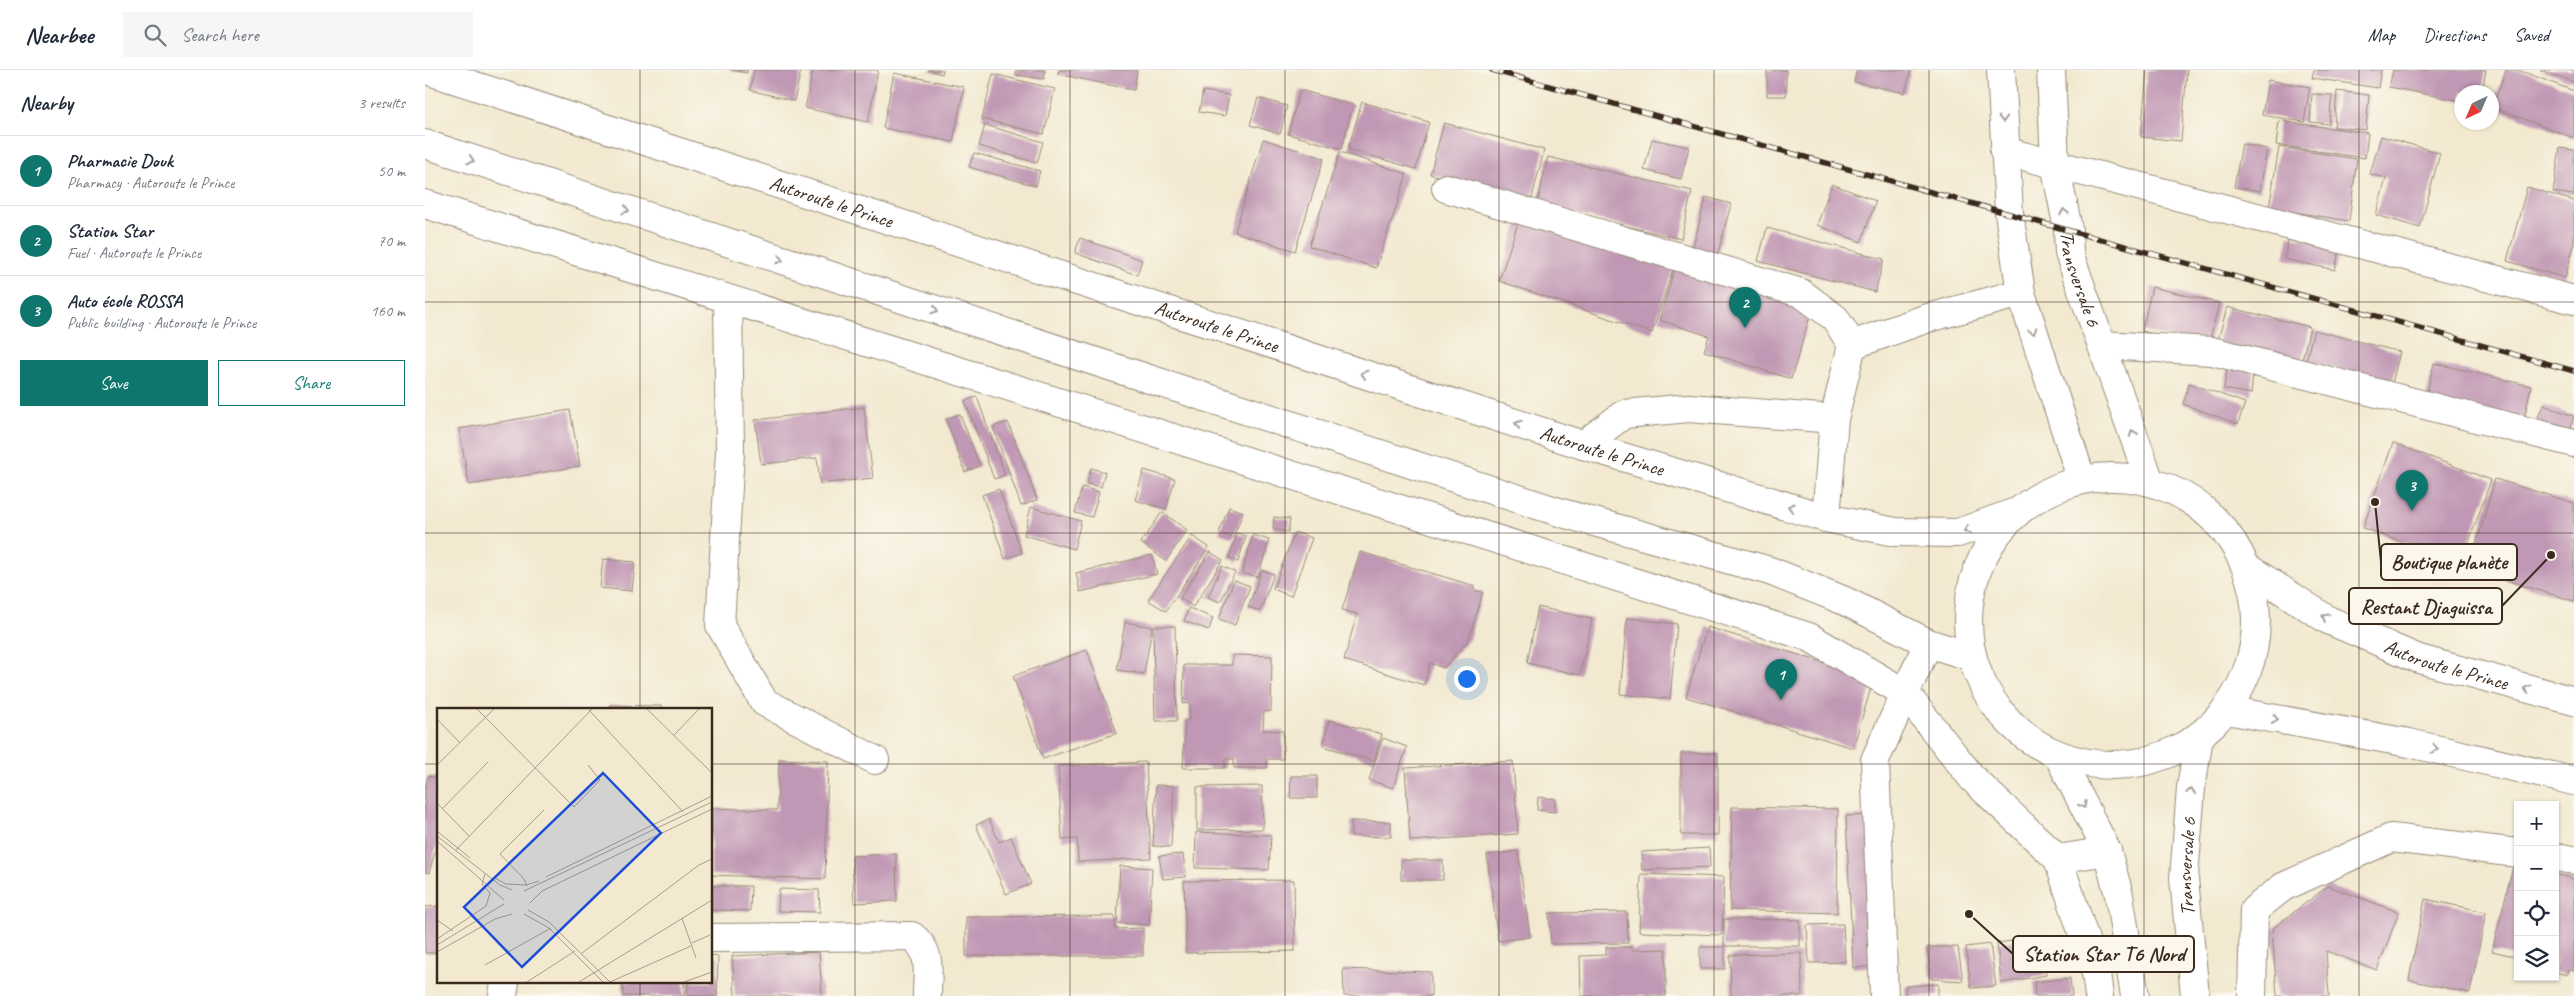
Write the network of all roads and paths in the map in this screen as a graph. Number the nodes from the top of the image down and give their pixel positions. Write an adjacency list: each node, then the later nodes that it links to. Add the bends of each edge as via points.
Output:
1 (426, 70): 16 (main road, Autoroute le Prince, one-way to 1)
2 (2001, 70): 5 (main road, one-way to 5)
3 (2051, 70): 6 (main road, Transversale 6)
4 (425, 144): 22 (main road, one-way to 22, via 1553,510 1770,571 1845,601)
5 (2004, 151): 6 (main road); 9 (main road, via 2009,214)
6 (2055, 164): 11 (main road); 13 (main road, Transversale 6, one-way to 6, via 2069,253 2068,229)
7 (1446, 188): 12 (main road, via 1801,293 1835,318)
8 (425, 204): 10 (main road)
9 (2021, 293): 12 (main road, via 1929,318); 17 (main road, one-way to 17)
10 (728, 299): 24 (main road, via 1809,638); 28 (main road, via 730,452 720,625 764,702)
11 (2574, 300)
12 (1852, 345): 14 (main road)
13 (2102, 345): 15 (main road, via 2212,351); 18 (main road, Transversale 6, one-way to 13)
14 (1834, 419): 16 (main road, via 1670,409 1625,414); 20 (main road)
15 (2574, 443)
16 (1583, 445): 20 (main road, Autoroute le Prince, one-way to 16)
17 (2081, 478): 18 (main road); 19 (main road, via 2045,491)
18 (2149, 479): 21 (main road, via 2209,512)
19 (2013, 513): 20 (main road, Autoroute le Prince, one-way to 20, via 1958,533 1895,532); 23 (main road, via 1982,555 1968,605)
20 (1826, 518)
21 (2248, 568): 25 (main road, Autoroute le Prince, one-way to 21, via 2419,659 2328,620); 26 (main road, via 2258,617 2251,666)
22 (1928, 643): 23 (main road); 24 (main road)
23 (1972, 657): 29 (main road, via 1994,702 2029,738)
24 (1905, 693): 34 (main road, via 1973,779); 38 (main road, via 1875,760)
25 (2574, 701)
26 (2227, 710): 27 (main road); 30 (main road, one-way to 30, via 2409,743)
27 (2199, 737): 29 (main road, via 2163,756 2125,765); 41 (main road, Transversale 6, one-way to 27, via 2184,878 2191,788)
28 (875, 760)
29 (2061, 761): 31 (main road, one-way to 31)
30 (2574, 781)
31 (2107, 851): 34 (main road); 40 (main road, via 2119,895)
32 (2514, 853): 42 (main road, via 2391,838 2283,886 2254,910)
33 (2559, 858): 35 (main road)
34 (2058, 859): 39 (main road, via 2096,973)
35 (2574, 860)
36 (713, 938): 37 (main road, via 912,936 921,943 927,956)
37 (927, 996)
38 (1884, 996)
39 (2099, 996)
40 (2135, 996)
41 (2195, 996)
42 (2251, 996)

